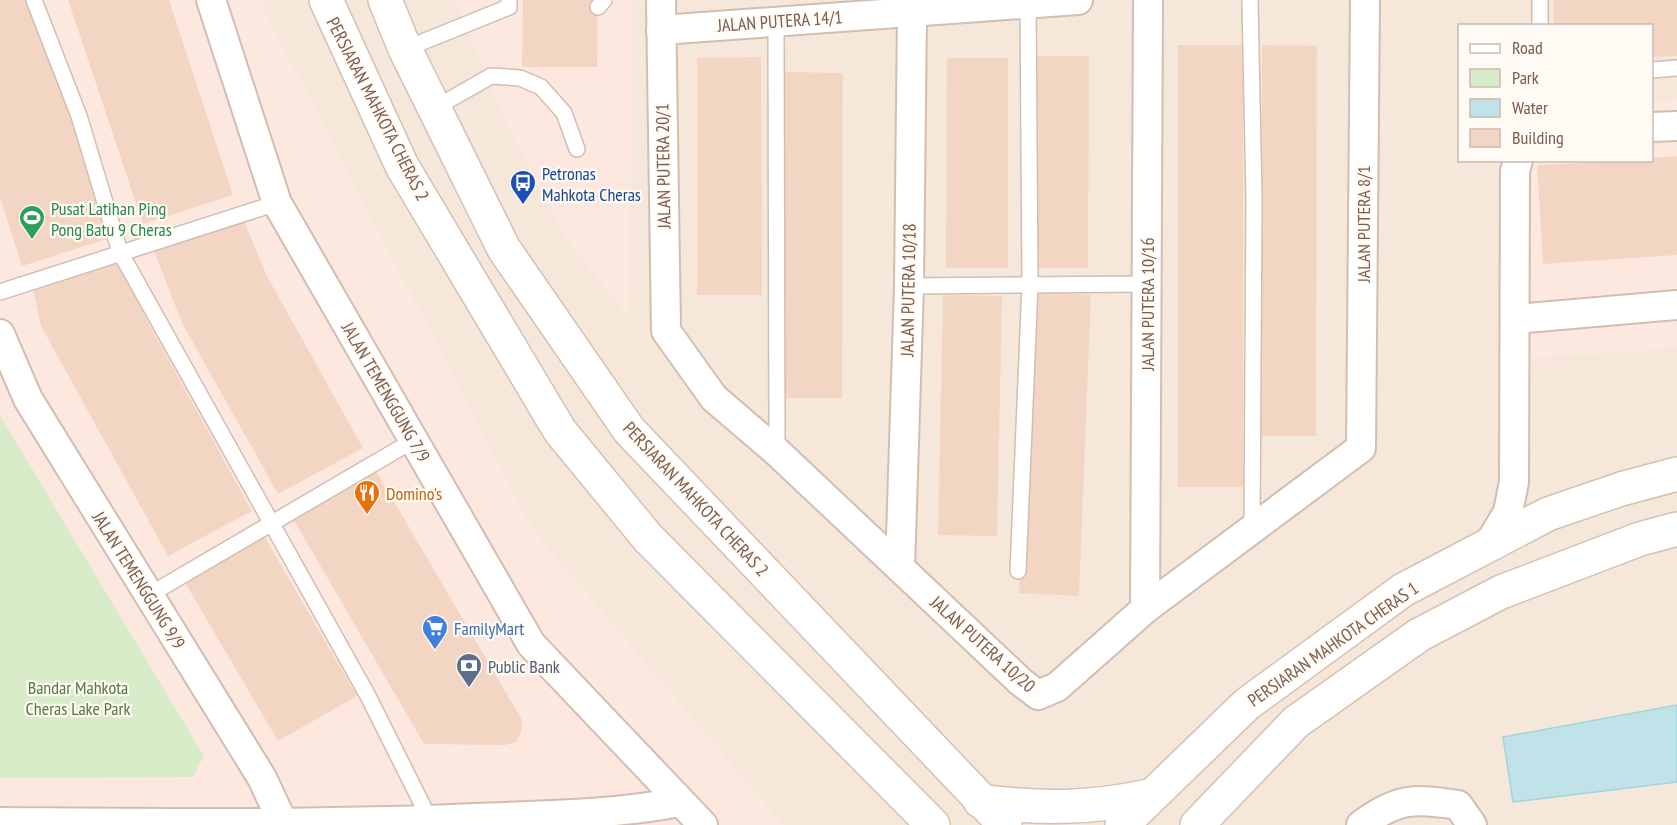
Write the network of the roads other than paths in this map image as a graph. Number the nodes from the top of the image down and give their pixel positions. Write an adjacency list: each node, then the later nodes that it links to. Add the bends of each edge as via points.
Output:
1 (34, 0): 26 (lane, via 79,116)
2 (211, 0): 25 (street, JALAN TEMENGGUNG 7/9)
3 (326, 0): 54 (street, PERSIARAN MAHKOTA CHERAS 2, via 402,166 560,431 648,538)
4 (385, 0): 17 (street, PERSIARAN MAHKOTA CHERAS 2)
5 (661, 0): 16 (street, JALAN PUTERA 20/1)
6 (1078, 0): 11 (street, JALAN PUTERA 14/1)
7 (1148, 0): 27 (street, JALAN PUTERA 10/16)
8 (1250, 0): 40 (lane, via 1254,200)
9 (1365, 0): 36 (street, JALAN PUTERA 8/1)
10 (1540, 0): 15 (lane)
11 (1029, 2): 13 (street, JALAN PUTERA 14/1); 28 (lane)
12 (513, 5): 17 (lane)
13 (912, 12): 14 (street, JALAN PUTERA 14/1); 29 (street, JALAN PUTERA 10/18)
14 (776, 21): 16 (street, JALAN PUTERA 14/1); 37 (lane)
15 (1540, 24)
16 (661, 30): 33 (street, JALAN PUTERA 20/1)
17 (405, 50): 20 (street, PERSIARAN MAHKOTA CHERAS 2)
18 (1677, 68): 19 (lane)
19 (1653, 70)
20 (435, 108): 23 (lane, via 491,76 520,78 541,87 564,113); 48 (street, PERSIARAN MAHKOTA CHERAS 2, via 504,249 629,430)
21 (1677, 126): 22 (street)
22 (1653, 127)
23 (577, 149)
24 (1517, 162): 32 (street)
25 (277, 203): 26 (lane); 35 (street, JALAN TEMENGGUNG 7/9)
26 (120, 252): 30 (lane); 39 (lane)
27 (1147, 284): 28 (lane); 46 (street, JALAN PUTERA 10/16)
28 (1029, 285): 29 (lane); 44 (lane)
29 (909, 286): 43 (street, JALAN PUTERA 10/18)
30 (0, 292)
31 (1677, 305): 32 (street)
32 (1515, 319): 42 (street, via 1514,482 1508,512)
33 (666, 331): 37 (street, JALAN PUTERA 10/20, via 714,398)
34 (0, 334): 45 (street, JALAN TEMENGGUNG 9/9, via 28,399)
35 (414, 440): 39 (lane); 49 (street, JALAN TEMENGGUNG 7/9, via 531,644)
36 (1361, 448): 40 (street, JALAN PUTERA 10/20)
37 (777, 452): 43 (street, JALAN PUTERA 10/20)
38 (1677, 474): 42 (street, PERSIARAN MAHKOTA CHERAS 1, via 1548,514)
39 (274, 524): 45 (lane); 50 (lane)
40 (1252, 528): 46 (street, JALAN PUTERA 10/20)
41 (1677, 529): 57 (street, via 1640,539 1501,592 1419,635 1296,722)
42 (1489, 544): 47 (street, PERSIARAN MAHKOTA CHERAS 1, via 1403,590 1247,704)
43 (900, 568): 46 (street, JALAN PUTERA 10/20, via 1038,695 1057,687)
44 (1018, 571)
45 (149, 596): 52 (street, JALAN TEMENGGUNG 9/9, via 262,778)
46 (1145, 609)
47 (1149, 796): 48 (street, via 1105,806 1065,808); 56 (street, PERSIARAN MAHKOTA CHERAS 1)
48 (980, 801): 55 (street, PERSIARAN MAHKOTA CHERAS 2)
49 (679, 802): 50 (street, via 635,811); 53 (street, JALAN TEMENGGUNG 7/9)
50 (430, 820): 52 (street)
51 (0, 822): 52 (street)
52 (283, 824)
53 (703, 825)
54 (933, 825)
55 (1005, 825)
56 (1122, 825)
57 (1197, 825)
58 (1361, 825): 59 (street, via 1389,806 1423,799 1458,805)
59 (1472, 825)

